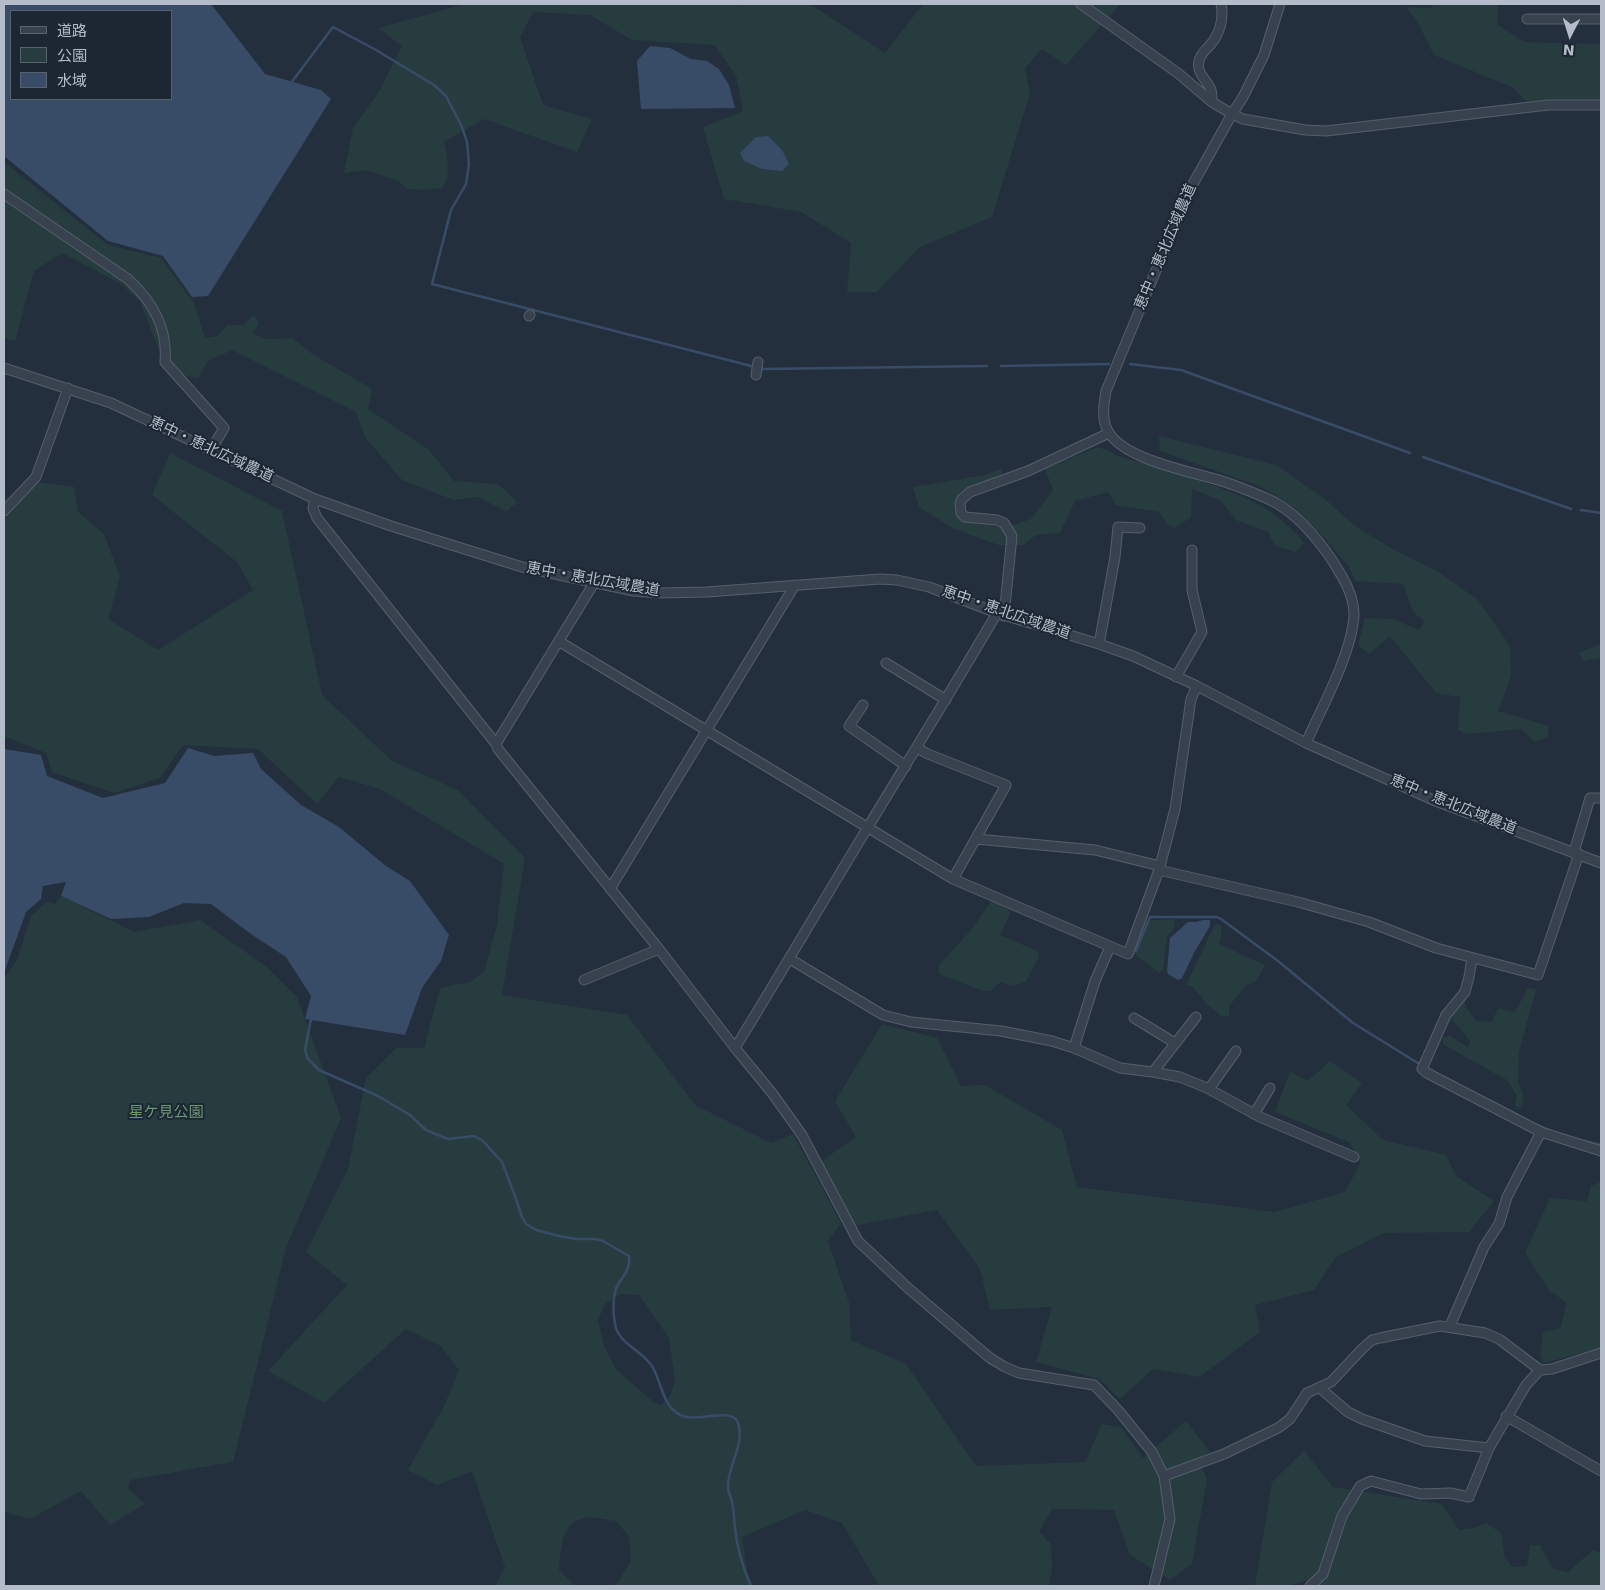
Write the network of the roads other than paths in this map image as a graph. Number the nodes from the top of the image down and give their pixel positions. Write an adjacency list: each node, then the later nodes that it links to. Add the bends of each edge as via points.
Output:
1 (1081, 4): 6 (street, via 1179,74)
2 (1221, 4): 6 (street, via 1219,31 1198,64 1211,90)
3 (1280, 4): 8 (street, 恵中・恵北広域農道, via 1264,55)
4 (1527, 19): 5 (street)
5 (1601, 19)
6 (1212, 102): 8 (street)
7 (1601, 105): 8 (street, via 1548,105 1326,131 1243,119)
8 (1232, 114): 14 (street, 恵中・恵北広域農道, via 1189,191 1106,391 1103,415)
9 (4, 194): 15 (street, via 142,292 156,312 166,348 165,362 224,428)
10 (758, 362): 12 (street)
11 (4, 368): 13 (street, 恵中・恵北広域農道)
12 (756, 374)
13 (68, 388): 15 (street, 恵中・恵北広域農道, via 111,403); 17 (street, via 36,477)
14 (1109, 433): 22 (street, via 962,498 960,513 965,517 997,520 1004,523 1012,536); 31 (street, via 1124,448 1136,454 1227,483 1278,504 1299,520 1324,548 1343,577 1353,605 1352,628 1342,663)
15 (212, 450): 16 (street, 恵中・恵北広域農道)
16 (315, 499): 20 (street, 恵中・恵北広域農道, via 522,567); 32 (street, via 313,508 318,518)
17 (4, 511)
18 (1140, 528): 24 (street, via 1118,527)
19 (1192, 550): 26 (street, via 1192,590 1202,632)
20 (594, 583): 21 (street, 恵中・恵北広域農道, via 660,593); 23 (street)
21 (795, 585): 22 (street, 恵中・恵北広域農道, via 897,580 929,587); 30 (street)
22 (1001, 614): 24 (street, 恵中・恵北広域農道); 28 (street)
23 (560, 642): 30 (street); 32 (street)
24 (1098, 644): 26 (street, 恵中・恵北広域農道, via 1133,656)
25 (886, 663): 28 (street)
26 (1176, 677): 27 (street, 恵中・恵北広域農道)
27 (1196, 686): 31 (street, 恵中・恵北広域農道); 40 (street, via 1191,699 1175,808)
28 (946, 700): 33 (street)
29 (863, 705): 34 (street, via 849,726)
30 (706, 729): 36 (street); 42 (street)
31 (1306, 743): 38 (street, 恵中・恵北広域農道, via 1433,800)
32 (496, 744): 42 (street)
33 (917, 748): 34 (street); 37 (street, via 1006,785)
34 (906, 766): 36 (street)
35 (1601, 798): 38 (street, via 1590,798)
36 (868, 827): 41 (street); 46 (street)
37 (976, 838): 40 (street, via 1095,850); 41 (street)
38 (1576, 853): 39 (street, 恵中・恵北広域農道); 45 (street, via 1538,975)
39 (1601, 863)
40 (1159, 868): 43 (street, via 1128,954); 45 (street, via 1360,919)
41 (953, 878): 43 (street)
42 (610, 889): 44 (street)
43 (1110, 947): 52 (street)
44 (659, 949): 47 (street); 51 (street)
45 (1472, 958): 58 (street, via 1464,992 1446,1015 1422,1069)
46 (790, 959): 51 (street); 52 (street, via 883,1015 911,1022 1001,1031)
47 (584, 980)
48 (1196, 1017): 50 (street)
49 (1134, 1018): 50 (street)
50 (1175, 1043): 54 (street)
51 (734, 1048): 68 (street, via 802,1135 854,1234 868,1251 1005,1368 1094,1385 1152,1452)
52 (1074, 1048): 54 (street, via 1120,1068)
53 (1236, 1051): 56 (street)
54 (1153, 1072): 56 (street, via 1180,1077)
55 (1270, 1088): 57 (street)
56 (1209, 1089): 57 (street)
57 (1254, 1114): 60 (street)
58 (1541, 1132): 59 (street); 61 (street, via 1507,1197 1499,1224 1484,1247)
59 (1601, 1151)
60 (1354, 1157)
61 (1450, 1326): 63 (street, via 1499,1339); 64 (street, via 1372,1340)
62 (1601, 1353): 63 (street)
63 (1540, 1370): 65 (street)
64 (1320, 1388): 66 (street, via 1348,1412 1362,1419 1425,1441); 68 (street, via 1307,1393 1290,1419 1278,1428 1224,1454)
65 (1506, 1416): 66 (street); 67 (street)
66 (1489, 1448): 70 (street, via 1469,1497 1450,1493 1421,1494 1370,1481 1363,1483 1342,1516 1324,1574)
67 (1601, 1471)
68 (1164, 1476): 69 (street, via 1170,1519)
69 (1154, 1586)
70 (1310, 1586)

